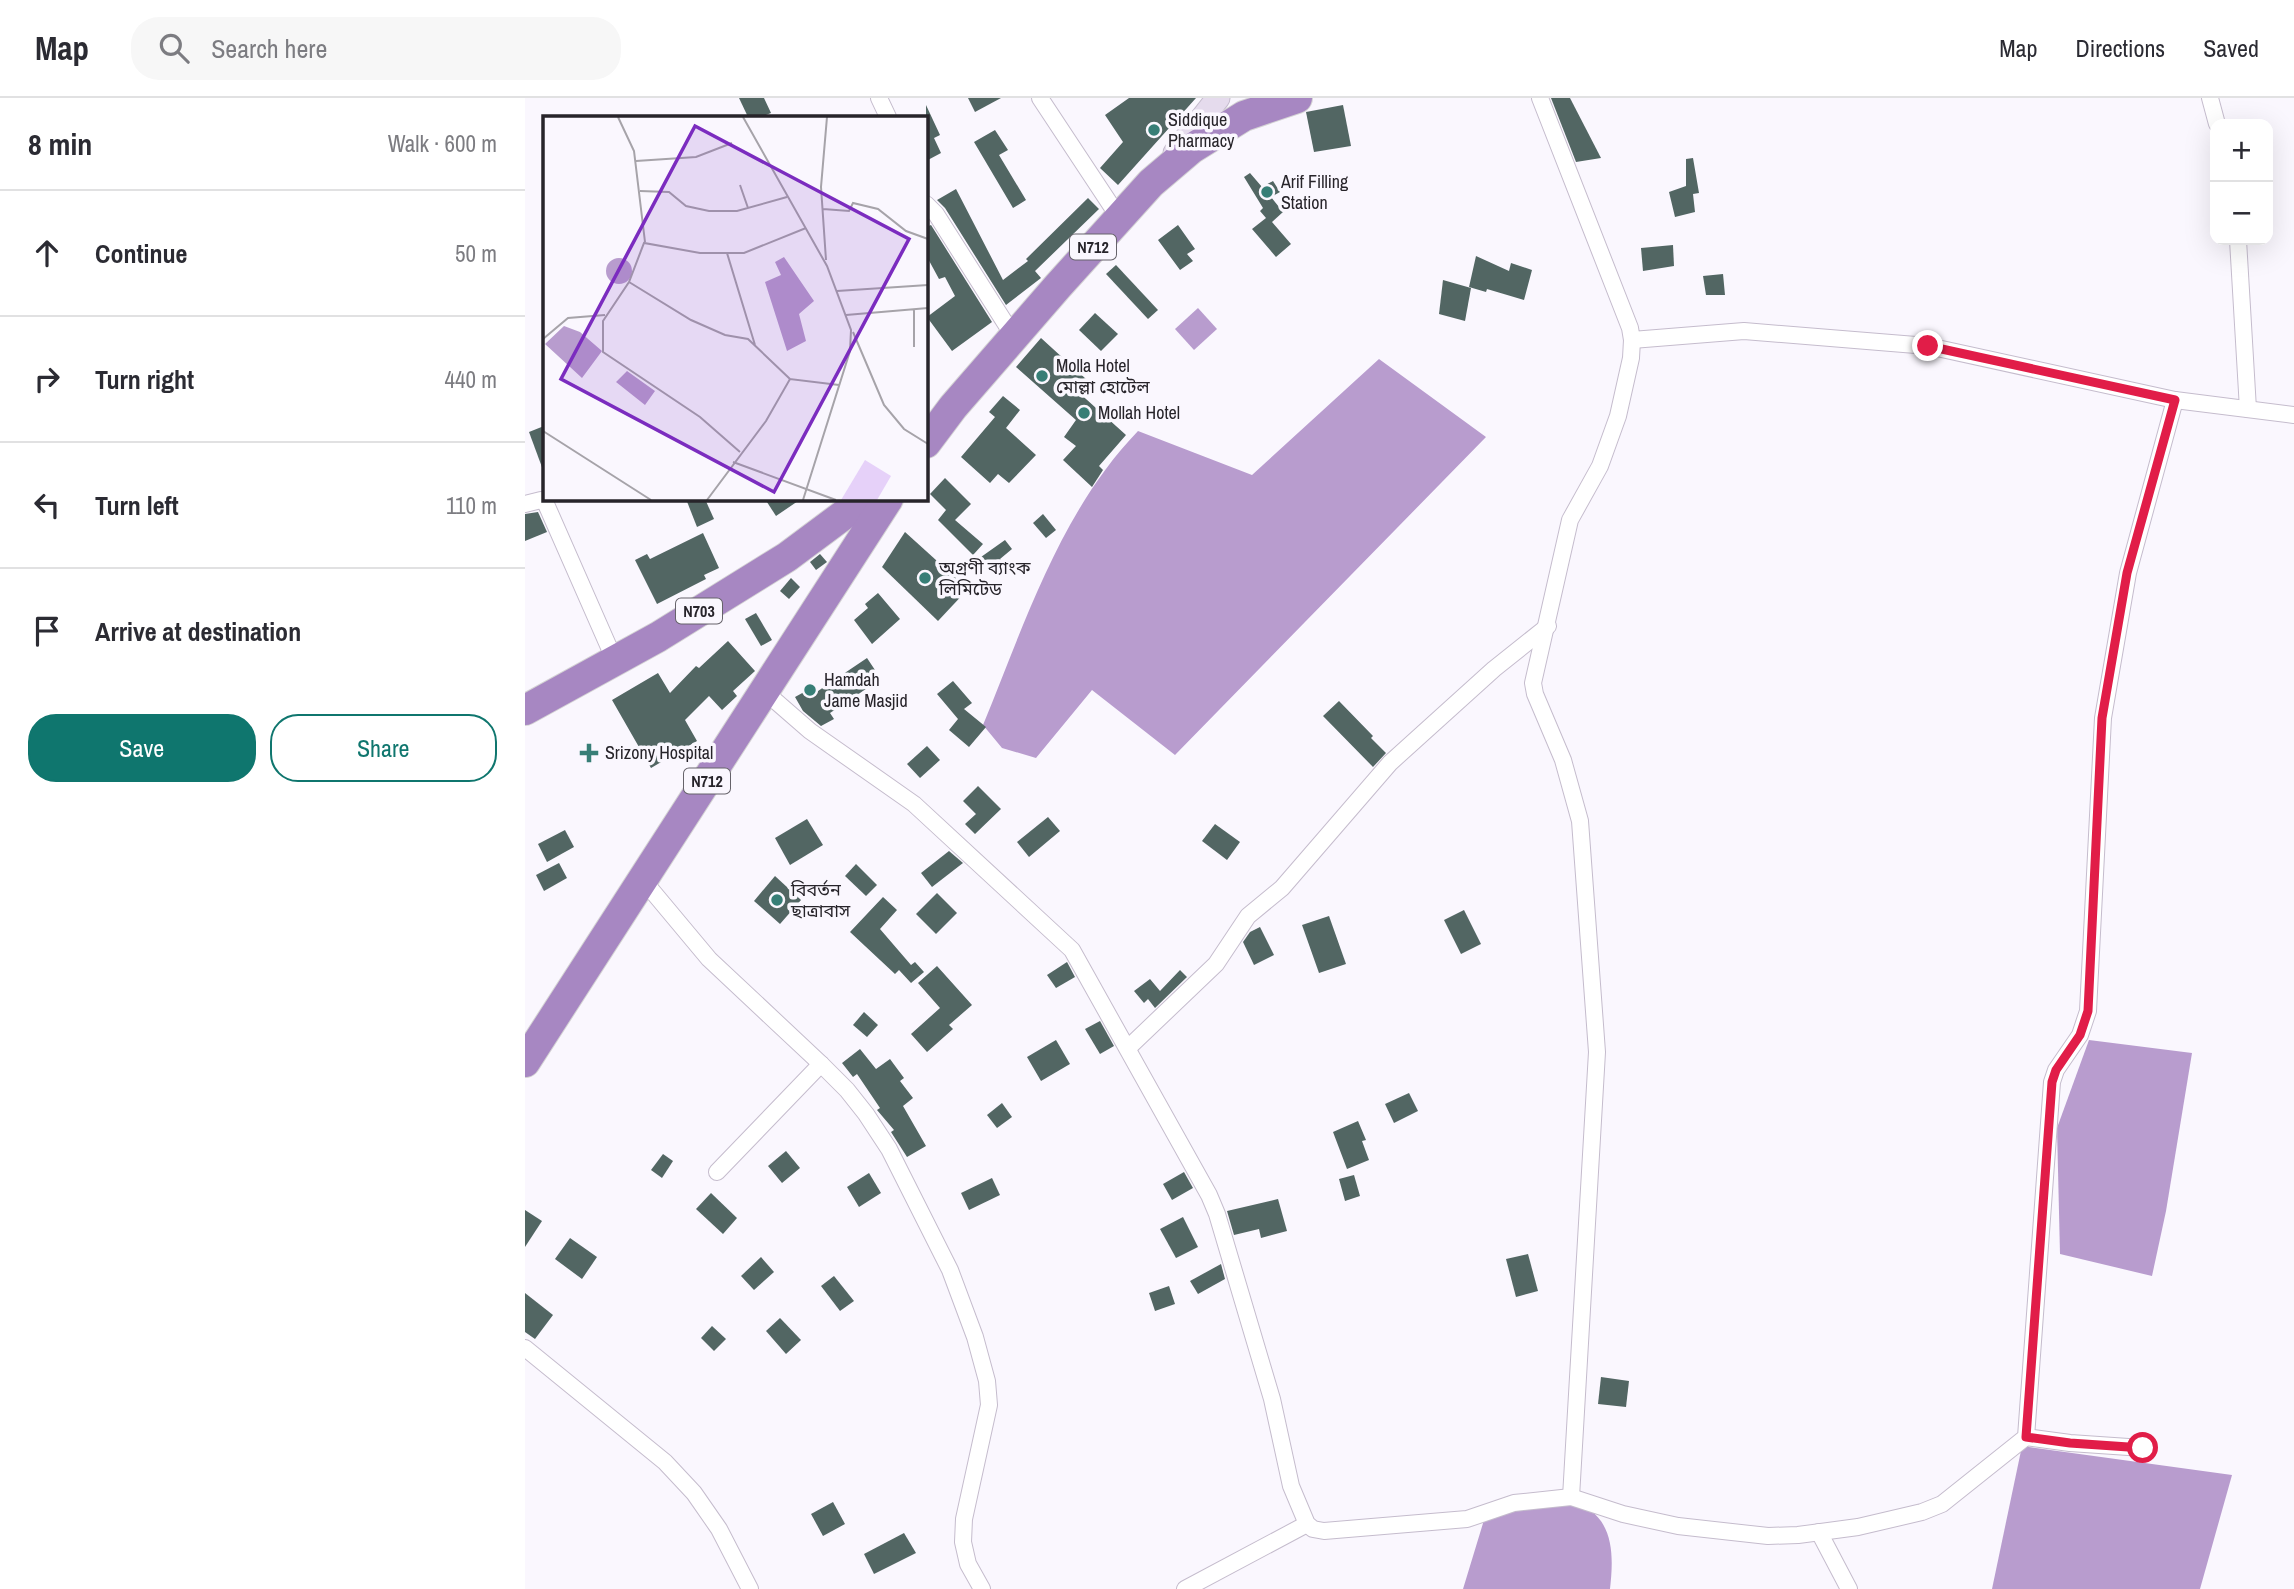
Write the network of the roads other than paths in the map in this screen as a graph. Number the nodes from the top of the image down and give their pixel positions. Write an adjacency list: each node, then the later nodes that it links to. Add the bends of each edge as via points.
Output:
1 (879, 98): 7 (street)
2 (1040, 98): 11 (street)
3 (1218, 98): 9 (street)
4 (1297, 98): 9 (highway, N712, via 1244,116 1191,149)
5 (1539, 98): 14 (street)
6 (2210, 98): 8 (street)
7 (888, 116)
8 (2216, 119)
9 (1151, 183): 11 (highway, N712)
10 (927, 205): 13 (street)
11 (1118, 216): 13 (highway, N712)
12 (2238, 245): 16 (street)
13 (1014, 337): 18 (highway, N712)
14 (1632, 340): 15 (street, via 1744,331 1928,346); 22 (street, via 1618,416 1600,467 1570,520)
15 (2175, 400): 16 (street); 32 (street, via 2127,573 2102,718 2088,1011 2080,1035 2052,1082)
16 (2248, 409): 17 (street)
17 (2294, 415)
18 (927, 442)
19 (864, 500): 23 (highway, N703, via 787,556)
20 (887, 500): 24 (highway, N712)
21 (525, 504): 23 (street, via 541,500 546,504)
22 (1548, 626): 27 (street, via 1390,763 1282,888 1248,916 1216,964); 34 (street, via 1533,682 1580,821 1597,1052)
23 (615, 661): 25 (highway, N703)
24 (764, 691): 26 (highway, N712); 27 (street, via 810,731 914,804 1072,950)
25 (525, 710)
26 (643, 880): 28 (highway, N712); 29 (street, via 709,959)
27 (1128, 1048): 35 (street, via 1217,1214 1272,1399 1291,1486)
28 (525, 1062)
29 (821, 1064): 30 (street); 38 (street, via 847,1090 889,1149 950,1270 975,1337 989,1405 963,1542 968,1564)
30 (717, 1172)
31 (525, 1348): 37 (street, via 665,1462 694,1493)
32 (2026, 1437): 33 (street); 36 (street, via 1942,1504)
33 (2143, 1448)
34 (1571, 1497): 35 (street, via 1514,1503 1467,1519 1324,1531); 36 (street, via 1678,1526 1768,1536)
35 (1307, 1524): 39 (street)
36 (1819, 1532): 40 (street)
37 (750, 1589)
38 (982, 1589)
39 (1185, 1589)
40 (1849, 1589)

